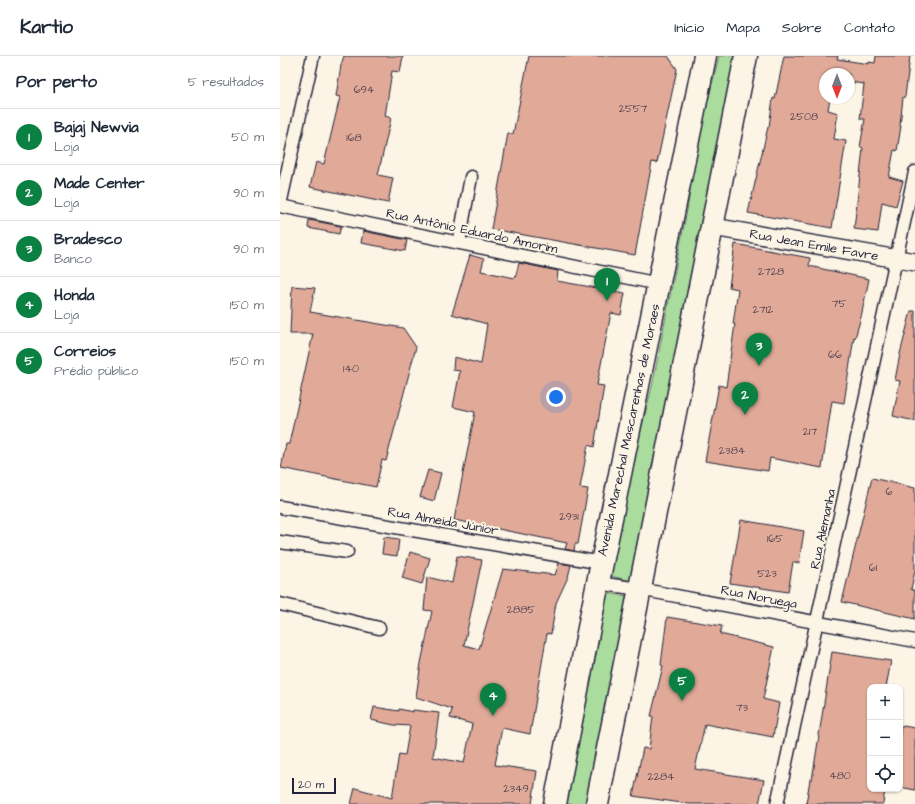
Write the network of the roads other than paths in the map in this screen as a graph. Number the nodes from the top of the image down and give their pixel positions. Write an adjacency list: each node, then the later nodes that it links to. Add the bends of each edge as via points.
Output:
1 (313, 56): 6 (street)
2 (705, 56): 11 (highway, Avenida Marechal Mascarenhas de Moraes)
3 (746, 56): 7 (highway)
4 (915, 172): 9 (street, Rua Alemanha)
5 (471, 177): 8 (street)
6 (280, 206): 8 (street, Rua Antônio Eduardo Amorim)
7 (713, 227): 9 (street, Rua Jean Emile Favre); 16 (highway)
8 (459, 242): 11 (street, Rua Antônio Eduardo Amorim)
9 (897, 259): 10 (street, Rua Jean Emile Favre); 18 (street, Rua Alemanha)
10 (915, 262)
11 (659, 284): 15 (highway, Avenida Marechal Mascarenhas de Moraes)
12 (280, 507): 15 (street, Rua Almeida Júnior)
13 (281, 546): 14 (street)
14 (347, 552)
15 (600, 573): 16 (street, Rua Noruega); 21 (highway, Avenida Marechal Mascarenhas de Moraes)
16 (639, 589): 18 (street, Rua Noruega); 22 (highway)
17 (280, 604): 19 (street)
18 (817, 622): 20 (street, Rua Noruega); 23 (street, Rua Alemanha)
19 (378, 628)
20 (915, 641)
21 (554, 804)
22 (597, 804)
23 (777, 804)

